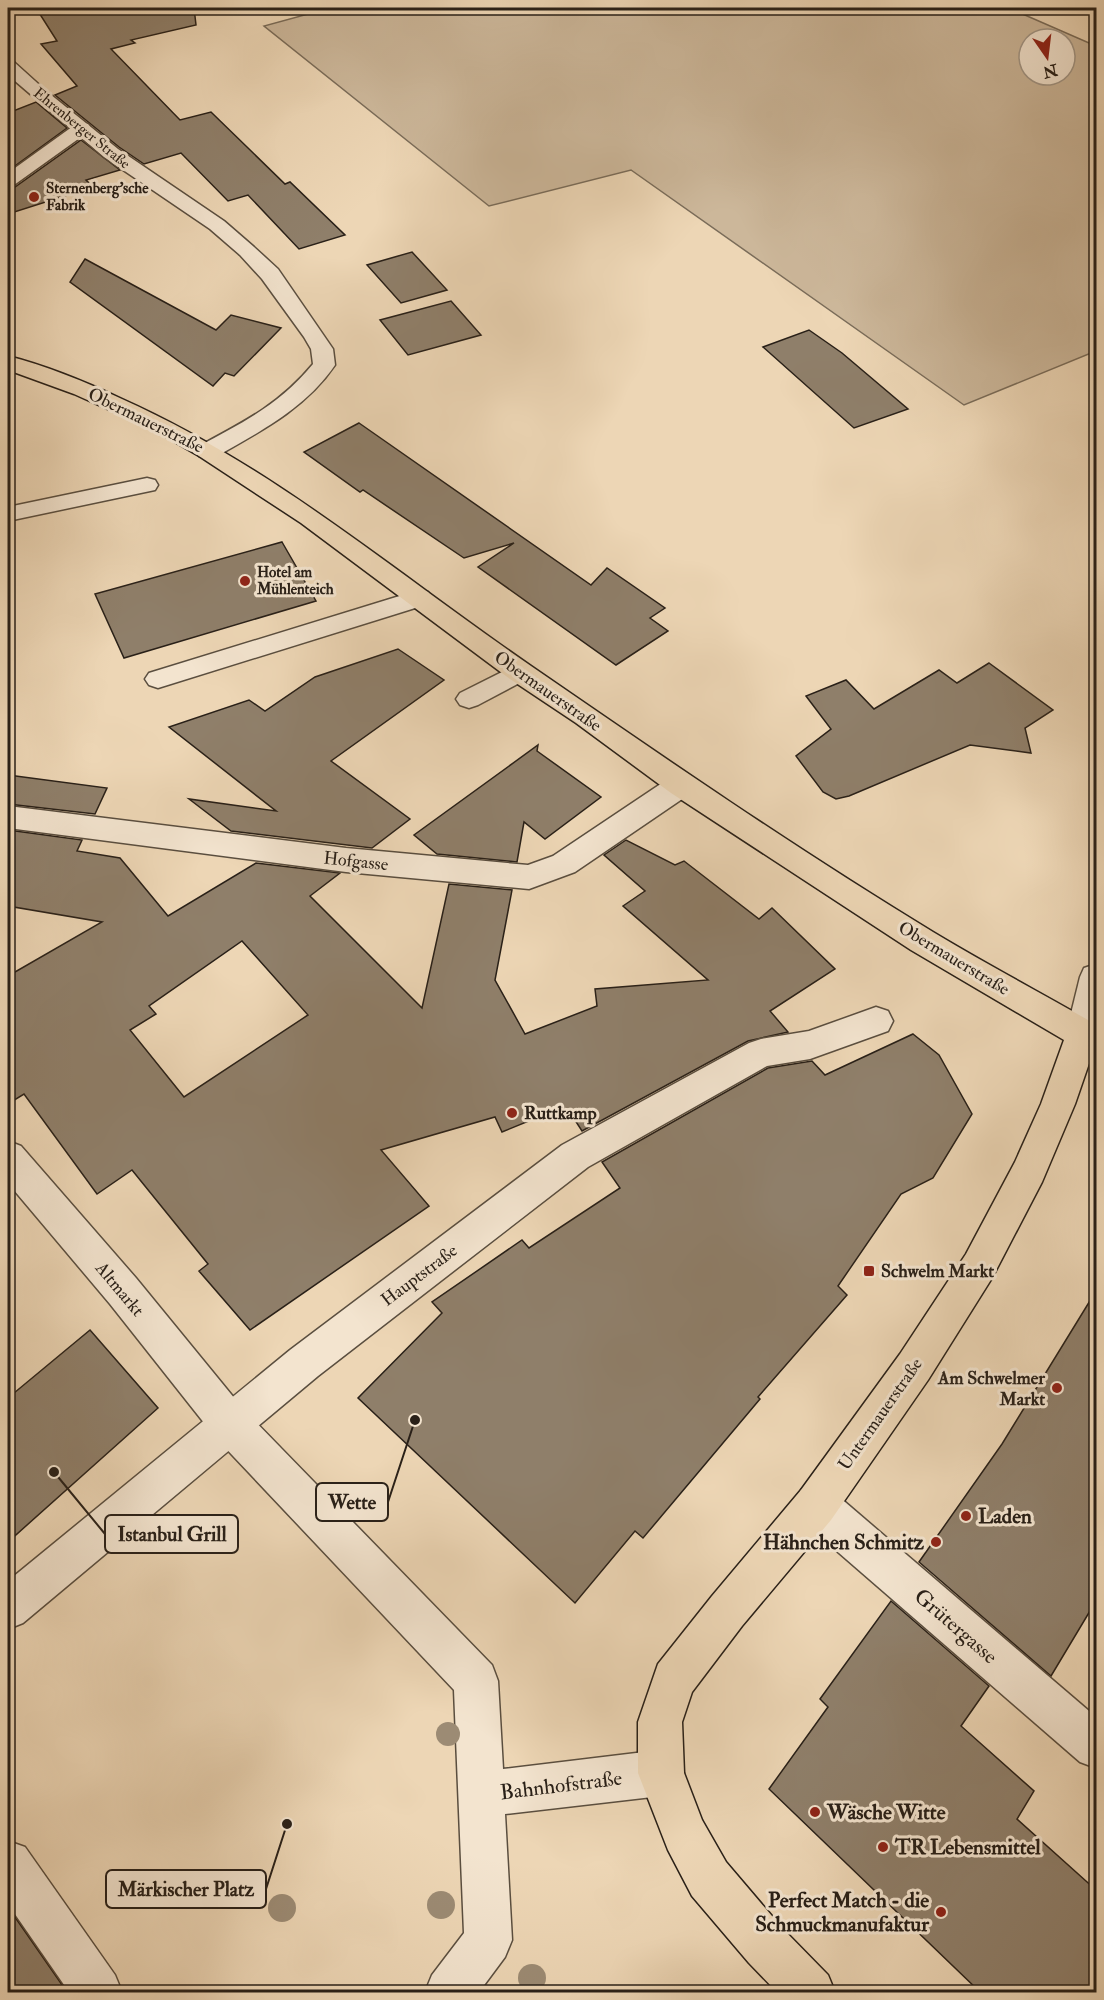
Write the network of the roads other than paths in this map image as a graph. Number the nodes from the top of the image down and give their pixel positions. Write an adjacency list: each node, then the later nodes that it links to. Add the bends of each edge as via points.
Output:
1 (8, 66): 2 (street, Ehrenberger Straße)
2 (82, 128): 3 (lane); 5 (street, Ehrenberger Straße, via 248,250 270,274 322,349 324,365 302,392 262,421)
3 (8, 181)
4 (8, 363): 5 (main road, Obermauerstraße, via 82,389 162,425)
5 (208, 451): 8 (main road, Obermauerstraße, via 310,517)
6 (147, 485): 7 (lane)
7 (8, 514)
8 (419, 598): 9 (main road, Obermauerstraße); 10 (lane)
9 (520, 672): 11 (lane); 12 (main road, Obermauerstraße)
10 (158, 679)
11 (469, 699)
12 (681, 785): 13 (street, Hofgasse, via 564,864 529,877 346,860); 16 (main road, Obermauerstraße, via 922,941)
13 (8, 817)
14 (1096, 977): 16 (street)
15 (876, 1021): 18 (street, Hauptstraße, via 810,1044 761,1053 575,1156)
16 (1083, 1034): 19 (main road, Untermauerstraße, via 1029,1171 979,1266 914,1367)
17 (8, 1157): 18 (street, Altmarkt)
18 (230, 1424): 20 (street, Hauptstraße); 23 (street, Bahnhofstraße, via 476,1681)
19 (816, 1505): 21 (street, Grütergasse); 22 (main road, Untermauerstraße, via 674,1680 660,1722)
20 (8, 1608)
21 (1096, 1746)
22 (662, 1773): 23 (street, Bahnhofstraße); 27 (main road, via 684,1834 709,1879)
23 (481, 1794): 26 (street, via 488,1940)
24 (8, 1864): 25 (street)
25 (98, 1992)
26 (449, 1992)
27 (811, 1992)

